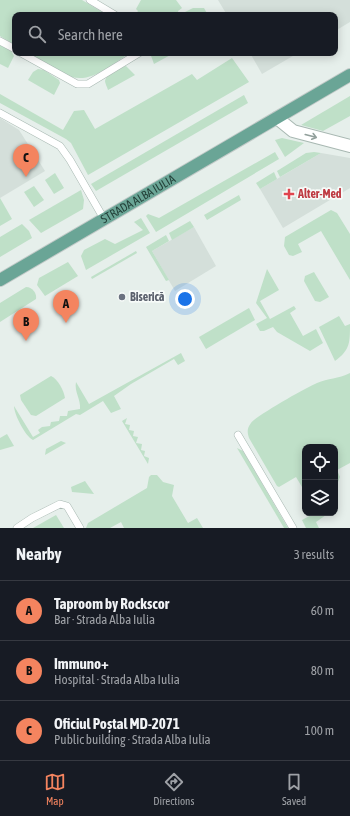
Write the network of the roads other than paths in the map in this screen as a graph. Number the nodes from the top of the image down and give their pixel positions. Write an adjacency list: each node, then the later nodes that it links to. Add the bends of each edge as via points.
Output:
1 (90, 0): 2 (lane)
2 (110, 12)
3 (0, 40): 4 (lane)
4 (12, 47)
5 (27, 56): 6 (lane, via 77,84 88,84)
6 (133, 56)
7 (350, 75): 9 (main road, STRADA ALBA IULIA)
8 (0, 113): 11 (lane, via 60,146)
9 (277, 118): 10 (street, one-way to 10, via 293,131); 11 (main road, STRADA ALBA IULIA)
10 (350, 146)
11 (104, 219): 12 (main road, STRADA ALBA IULIA)
12 (0, 280)
13 (238, 434): 16 (lane)
14 (17, 528): 15 (lane, via 60,504 67,506)
15 (80, 528)
16 (293, 528)

